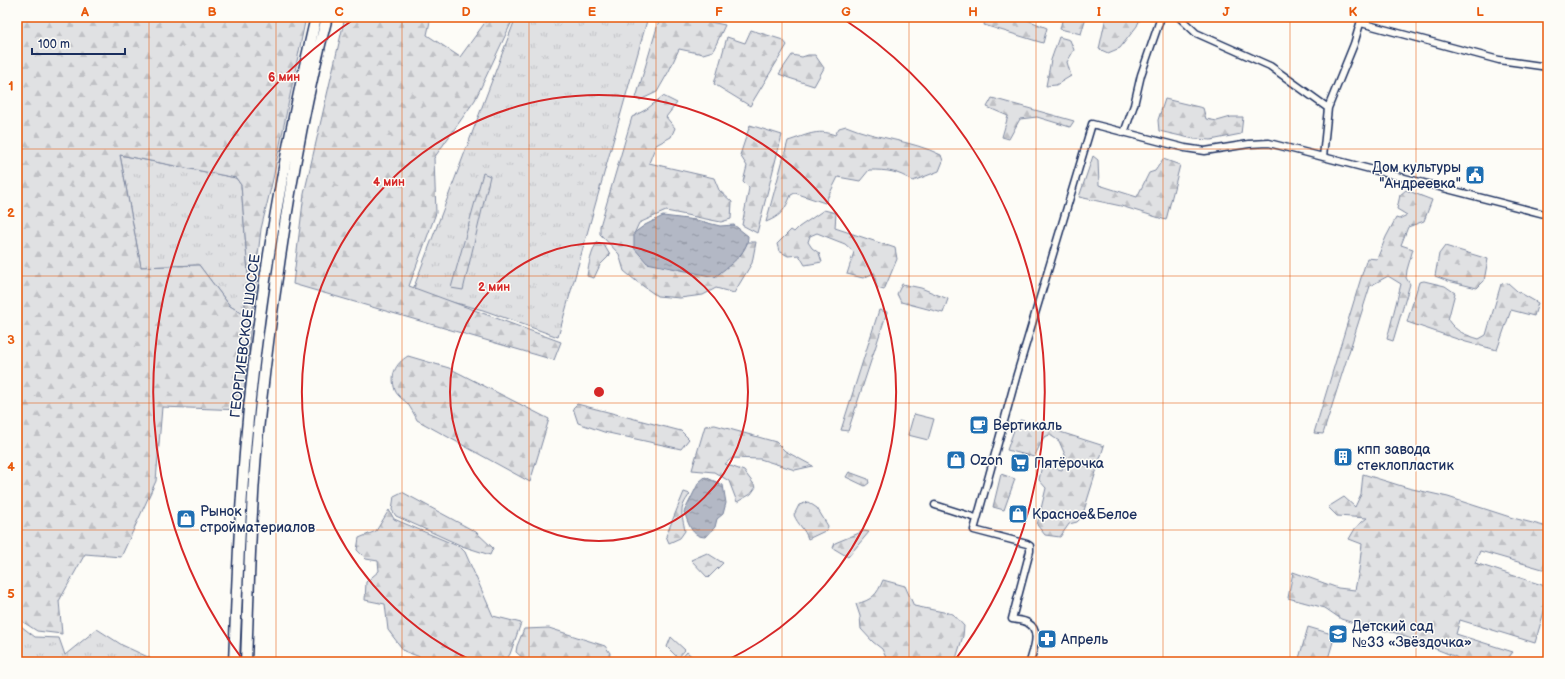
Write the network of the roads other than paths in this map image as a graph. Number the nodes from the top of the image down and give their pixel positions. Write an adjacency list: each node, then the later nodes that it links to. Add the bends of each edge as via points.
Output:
1 (316, 17): 13 (main road, ГЕОРГИЕВСКОЕ ШОССЕ, via 280,191 255,354 240,512)
2 (327, 17): 14 (main road, ГЕОРГИЕВСКОЕ ШОССЕ, via 294,168 266,354 252,510)
3 (1161, 17): 8 (street)
4 (1179, 17): 7 (street, via 1196,33 1270,66)
5 (1362, 20): 6 (street, via 1500,60); 7 (street)
6 (1548, 67)
7 (1328, 108): 9 (street)
8 (1124, 133): 9 (street, via 1205,151 1268,143); 12 (street, via 1092,124)
9 (1323, 157): 10 (street)
10 (1548, 215)
11 (935, 505): 12 (street)
12 (976, 518): 15 (street, via 974,530 1030,546 1012,619 1028,623 1034,630 1036,638)
13 (234, 662)
14 (246, 662)
15 (1030, 662)

